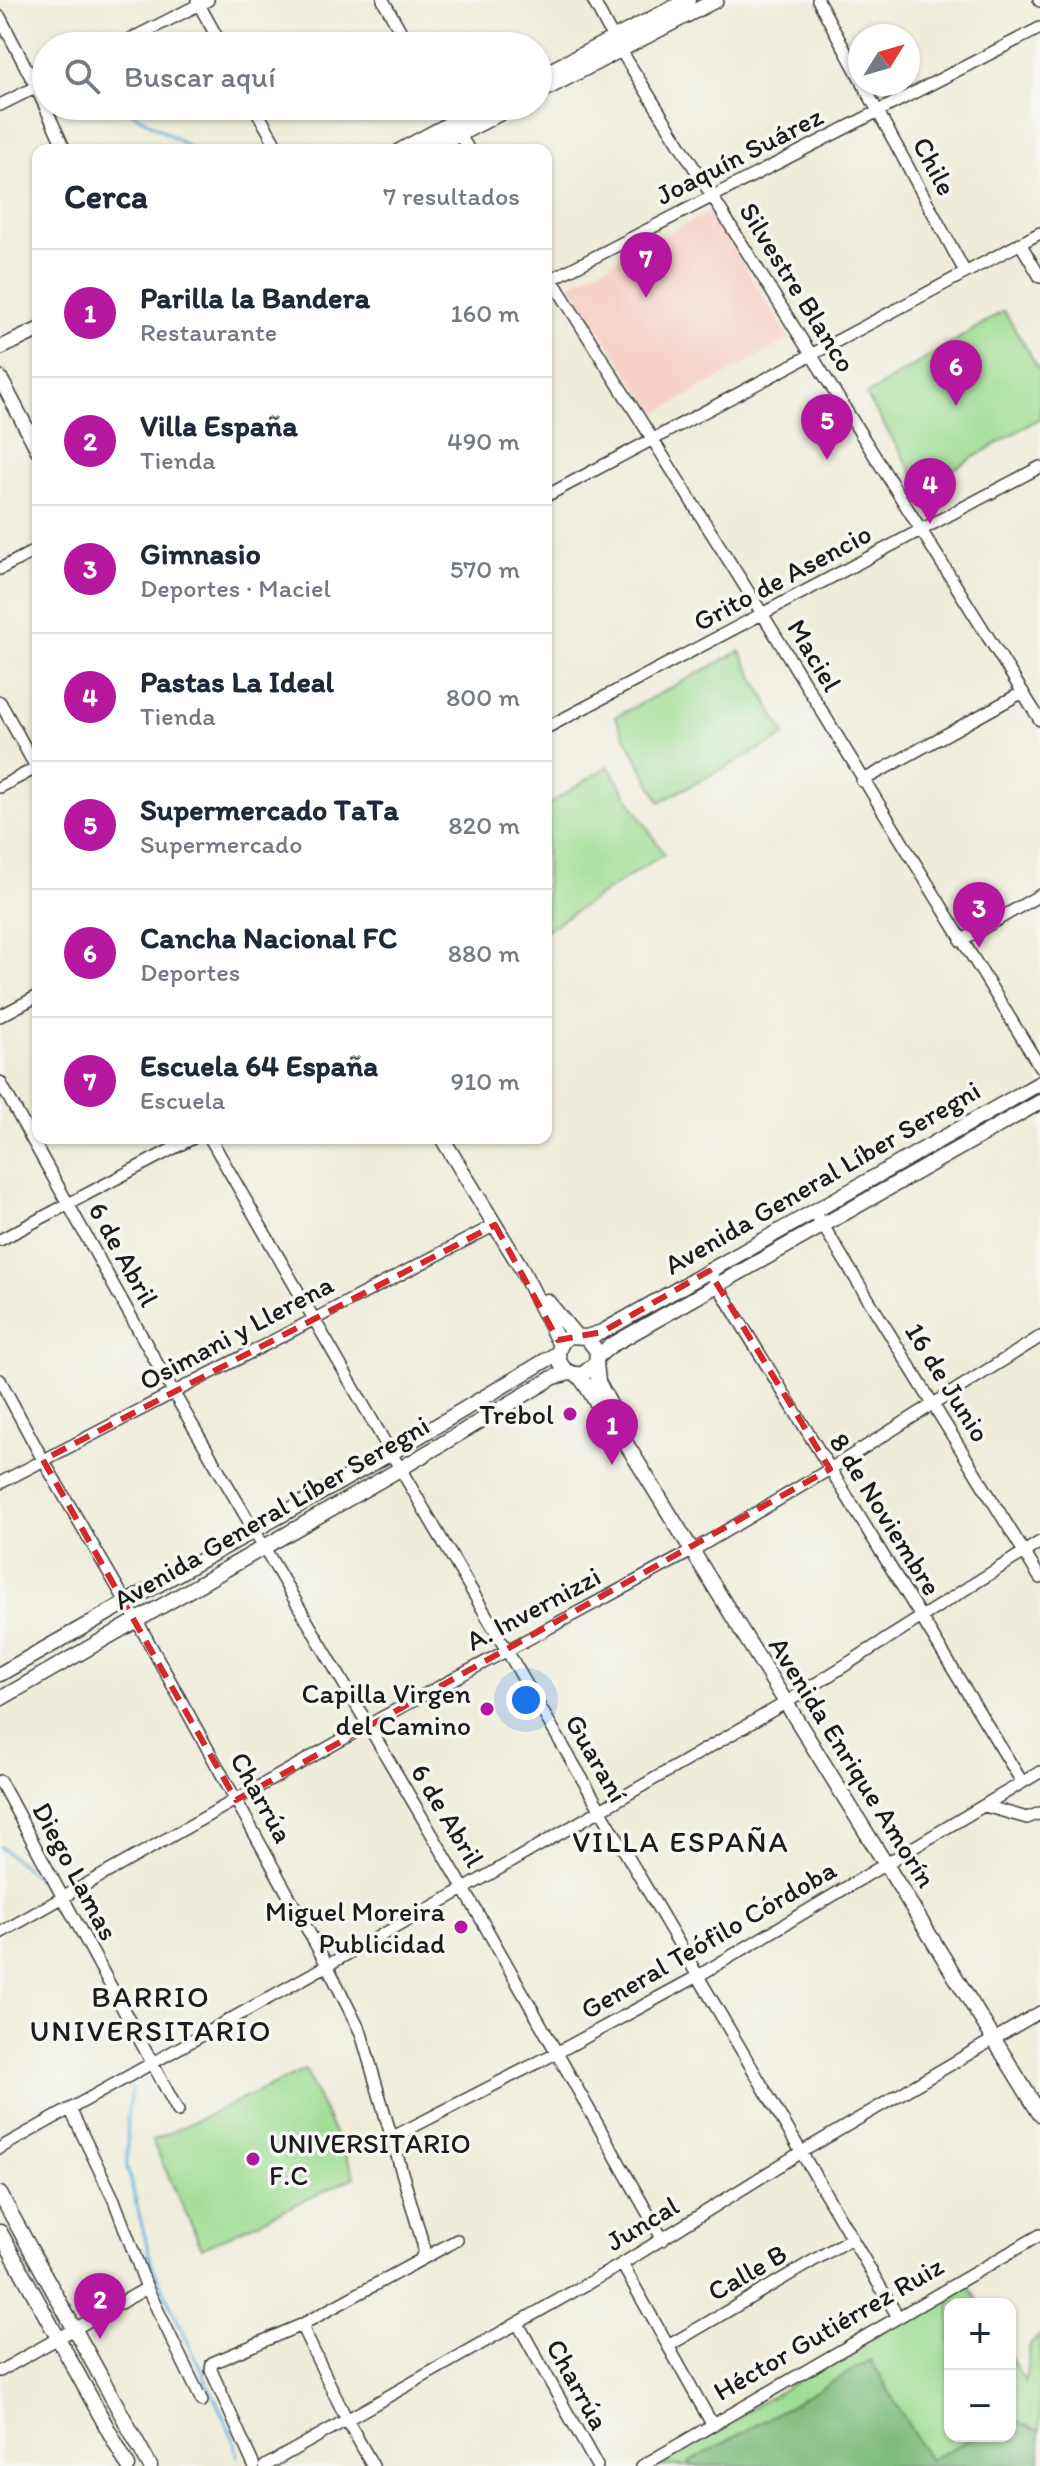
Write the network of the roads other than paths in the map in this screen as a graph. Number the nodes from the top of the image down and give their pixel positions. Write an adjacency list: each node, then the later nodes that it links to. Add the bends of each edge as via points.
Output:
1 (383, 0): 11 (street)
2 (593, 0): 12 (street, Silvestre Blanco)
3 (688, 0): 12 (street)
4 (716, 0): 12 (street)
5 (818, 0): 13 (street)
6 (201, 2): 9 (street); 10 (street)
7 (0, 17): 14 (street)
8 (1040, 28): 20 (street, Joaquín Suárez)
9 (144, 32)
10 (215, 32)
11 (401, 32)
12 (617, 44): 15 (street); 16 (street); 32 (street, Silvestre Blanco)
13 (848, 56)
14 (32, 69)
15 (552, 71)
16 (552, 84)
17 (32, 89): 19 (street)
18 (869, 96): 20 (street, Chile)
19 (0, 105)
20 (878, 112): 32 (street, Joaquín Suárez); 35 (street, Chile)
21 (54, 120): 27 (street)
22 (262, 120): 28 (street)
23 (450, 120): 26 (street)
24 (466, 120): 26 (street)
25 (478, 120): 26 (street)
26 (455, 129): 29 (street); 30 (street); 31 (street)
27 (63, 144)
28 (276, 144)
29 (416, 144)
30 (436, 144)
31 (465, 144)
32 (713, 194): 36 (street, Joaquín Suárez); 41 (street, Silvestre Blanco)
33 (1040, 233): 34 (street)
34 (1020, 243): 35 (street); 37 (street)
35 (965, 272): 41 (street)
36 (552, 275)
37 (1040, 277)
38 (552, 283): 44 (street, Maciel)
39 (32, 333): 40 (street)
40 (0, 348)
41 (811, 354): 44 (street); 47 (street, Silvestre Blanco)
42 (0, 378): 43 (street)
43 (32, 439)
44 (651, 440): 46 (street); 50 (street, Maciel)
45 (1040, 467): 47 (street, Grito de Asencio)
46 (552, 493)
47 (922, 530): 50 (street, Grito de Asencio); 51 (street, Silvestre Blanco)
48 (32, 552): 49 (street)
49 (0, 569)
50 (763, 615): 54 (street, Grito de Asencio); 57 (street, Maciel)
51 (1023, 692): 53 (street, Silvestre Blanco); 57 (street)
52 (0, 702): 55 (street)
53 (1040, 720)
54 (552, 725)
55 (32, 759)
56 (32, 771): 58 (street)
57 (862, 781): 60 (street, Maciel)
58 (0, 787)
59 (1040, 895): 60 (street)
60 (961, 941): 63 (street, Maciel)
61 (32, 999): 62 (street)
62 (0, 1016)
63 (1040, 1067)
64 (0, 1082): 67 (street, 6 de Abril)
65 (1040, 1083): 73 (street, Avenida General Líber Seregni)
66 (1040, 1102): 75 (street, Avenida General Líber Seregni)
67 (32, 1139)
68 (35, 1144): 72 (street, 6 de Abril)
69 (182, 1144): 72 (street)
70 (213, 1144): 80 (street, Guaraní)
71 (446, 1144): 74 (street)
72 (68, 1204): 76 (street); 87 (street, 6 de Abril)
73 (814, 1211): 75 (street, 16 de Junio); 78 (street, Avenida General Líber Seregni)
74 (495, 1225): 77 (street); 80 (street, Osimani y Llerena)
75 (823, 1226): 79 (street, Avenida General Líber Seregni); 88 (street, 16 de Junio)
76 (0, 1240)
77 (520, 1266): 81 (street); 83 (street)
78 (709, 1271): 79 (street, 8 de Noviembre); 81 (street, Avenida General Líber Seregni, via 602,1332)
79 (718, 1285): 84 (street, Avenida General Líber Seregni, via 610,1346); 93 (street, 8 de Noviembre)
80 (314, 1317): 87 (street, Osimani y Llerena); 90 (street, Guaraní)
81 (581, 1336): 83 (street); 84 (street, via 595,1345)
82 (1040, 1337): 88 (street, A. Invernizzi)
83 (559, 1349): 85 (street, via 561,1365); 90 (street, Avenida General Líber Seregni)
84 (597, 1360): 85 (street, via 588,1372); 89 (street, Avenida Enrique Amorín, via 598,1382)
85 (574, 1374): 89 (street, Avenida Enrique Amorín, via 589,1387); 92 (street, Avenida General Líber Seregni, via 554,1377)
86 (0, 1380): 91 (street, Charrúa)
87 (173, 1392): 91 (street, Osimani y Llerena); 95 (street, 6 de Abril)
88 (933, 1403): 93 (street, A. Invernizzi); 99 (street, 16 de Junio)
89 (622, 1437): 98 (street, Avenida Enrique Amorín)
90 (391, 1453): 92 (street, Guaraní); 95 (street, Avenida General Líber Seregni)
91 (43, 1460): 94 (street, Osimani y Llerena); 101 (street, Charrúa)
92 (400, 1469): 97 (street, Avenida General Líber Seregni); 104 (street, Guaraní)
93 (830, 1469): 98 (street, A. Invernizzi); 102 (street, 8 de Noviembre)
94 (0, 1483)
95 (256, 1530): 97 (street, 6 de Abril); 101 (street, Avenida General Líber Seregni)
96 (1040, 1542): 99 (street)
97 (265, 1547): 103 (street, Avenida General Líber Seregni); 108 (street, 6 de Abril)
98 (692, 1551): 104 (street, A. Invernizzi); 107 (street, Avenida Enrique Amorín)
99 (1024, 1552): 100 (street, 16 de Junio); 102 (street)
100 (1040, 1578)
101 (127, 1603): 103 (street, Charrúa); 105 (street, Avenida General Líber Seregni)
102 (920, 1616): 107 (street); 111 (street, 8 de Noviembre)
103 (136, 1619): 106 (street, Avenida General Líber Seregni); 112 (street, Charrúa)
104 (506, 1649): 108 (street, A. Invernizzi); 114 (street, Guaraní)
105 (0, 1674)
106 (0, 1699)
107 (787, 1702): 114 (street); 116 (street, Avenida Enrique Amorín)
108 (368, 1725): 112 (street, A. Invernizzi); 117 (street, 6 de Abril)
109 (1040, 1772): 111 (street, General Teófilo Córdoba)
110 (0, 1781): 118 (street, Diego Lamas)
111 (1022, 1782): 113 (street, General Teófilo Córdoba)
112 (236, 1800): 118 (street, A. Invernizzi); 120 (street, Charrúa)
113 (985, 1806): 115 (street, via 1027,1818); 116 (street, General Teófilo Córdoba)
114 (600, 1809): 117 (street); 121 (street, Guaraní)
115 (1040, 1813)
116 (886, 1865): 121 (street, General Teófilo Córdoba); 123 (street, Avenida Enrique Amorín)
117 (464, 1889): 120 (street); 124 (street, 6 de Abril)
118 (63, 1899): 119 (street, A. Invernizzi); 125 (street, Diego Lamas)
119 (0, 1933)
120 (327, 1965): 125 (street); 129 (street, Charrúa, via 361,2033)
121 (698, 1976): 124 (street, General Teófilo Córdoba); 131 (street, Guaraní)
122 (1040, 2012): 123 (street, Juncal)
123 (994, 2039): 128 (street, Avenida Enrique Amorín); 131 (street, Juncal)
124 (558, 2052): 129 (street, General Teófilo Córdoba); 137 (street, 6 de Abril)
125 (152, 2063): 126 (street); 127 (street, Diego Lamas)
126 (70, 2109): 130 (street); 140 (street, via 114,2200)
127 (178, 2111)
128 (1040, 2114)
129 (393, 2137): 138 (street, Charrúa, via 423,2244)
130 (0, 2148)
131 (800, 2153): 135 (street, Guaraní); 137 (street, Juncal)
132 (0, 2194): 144 (street)
133 (0, 2232): 145 (street)
134 (1040, 2235): 141 (street, Héctor Gutiérrez Ruiz)
135 (850, 2239): 141 (street, Guaraní); 146 (street, Calle B)
136 (457, 2240): 138 (street)
137 (663, 2240): 139 (street, Juncal)
138 (420, 2260): 143 (street)
139 (622, 2264): 142 (street, Juncal); 146 (street)
140 (147, 2288): 144 (street); 148 (street)
141 (898, 2317): 150 (street, Héctor Gutiérrez Ruiz)
142 (518, 2324): 149 (street, Juncal); 156 (street, Charrúa)
143 (301, 2325): 149 (street); 153 (street, via 212,2363)
144 (74, 2328): 145 (street); 152 (street)
145 (58, 2337): 147 (street); 151 (street)
146 (668, 2346): 150 (street)
147 (0, 2371)
148 (202, 2401)
149 (346, 2418): 154 (street, Juncal); 155 (street)
150 (712, 2424): 157 (street, Héctor Gutiérrez Ruiz)
151 (128, 2466)
152 (150, 2466)
153 (254, 2466)
154 (265, 2466)
155 (373, 2466)
156 (597, 2466)
157 (642, 2466)

